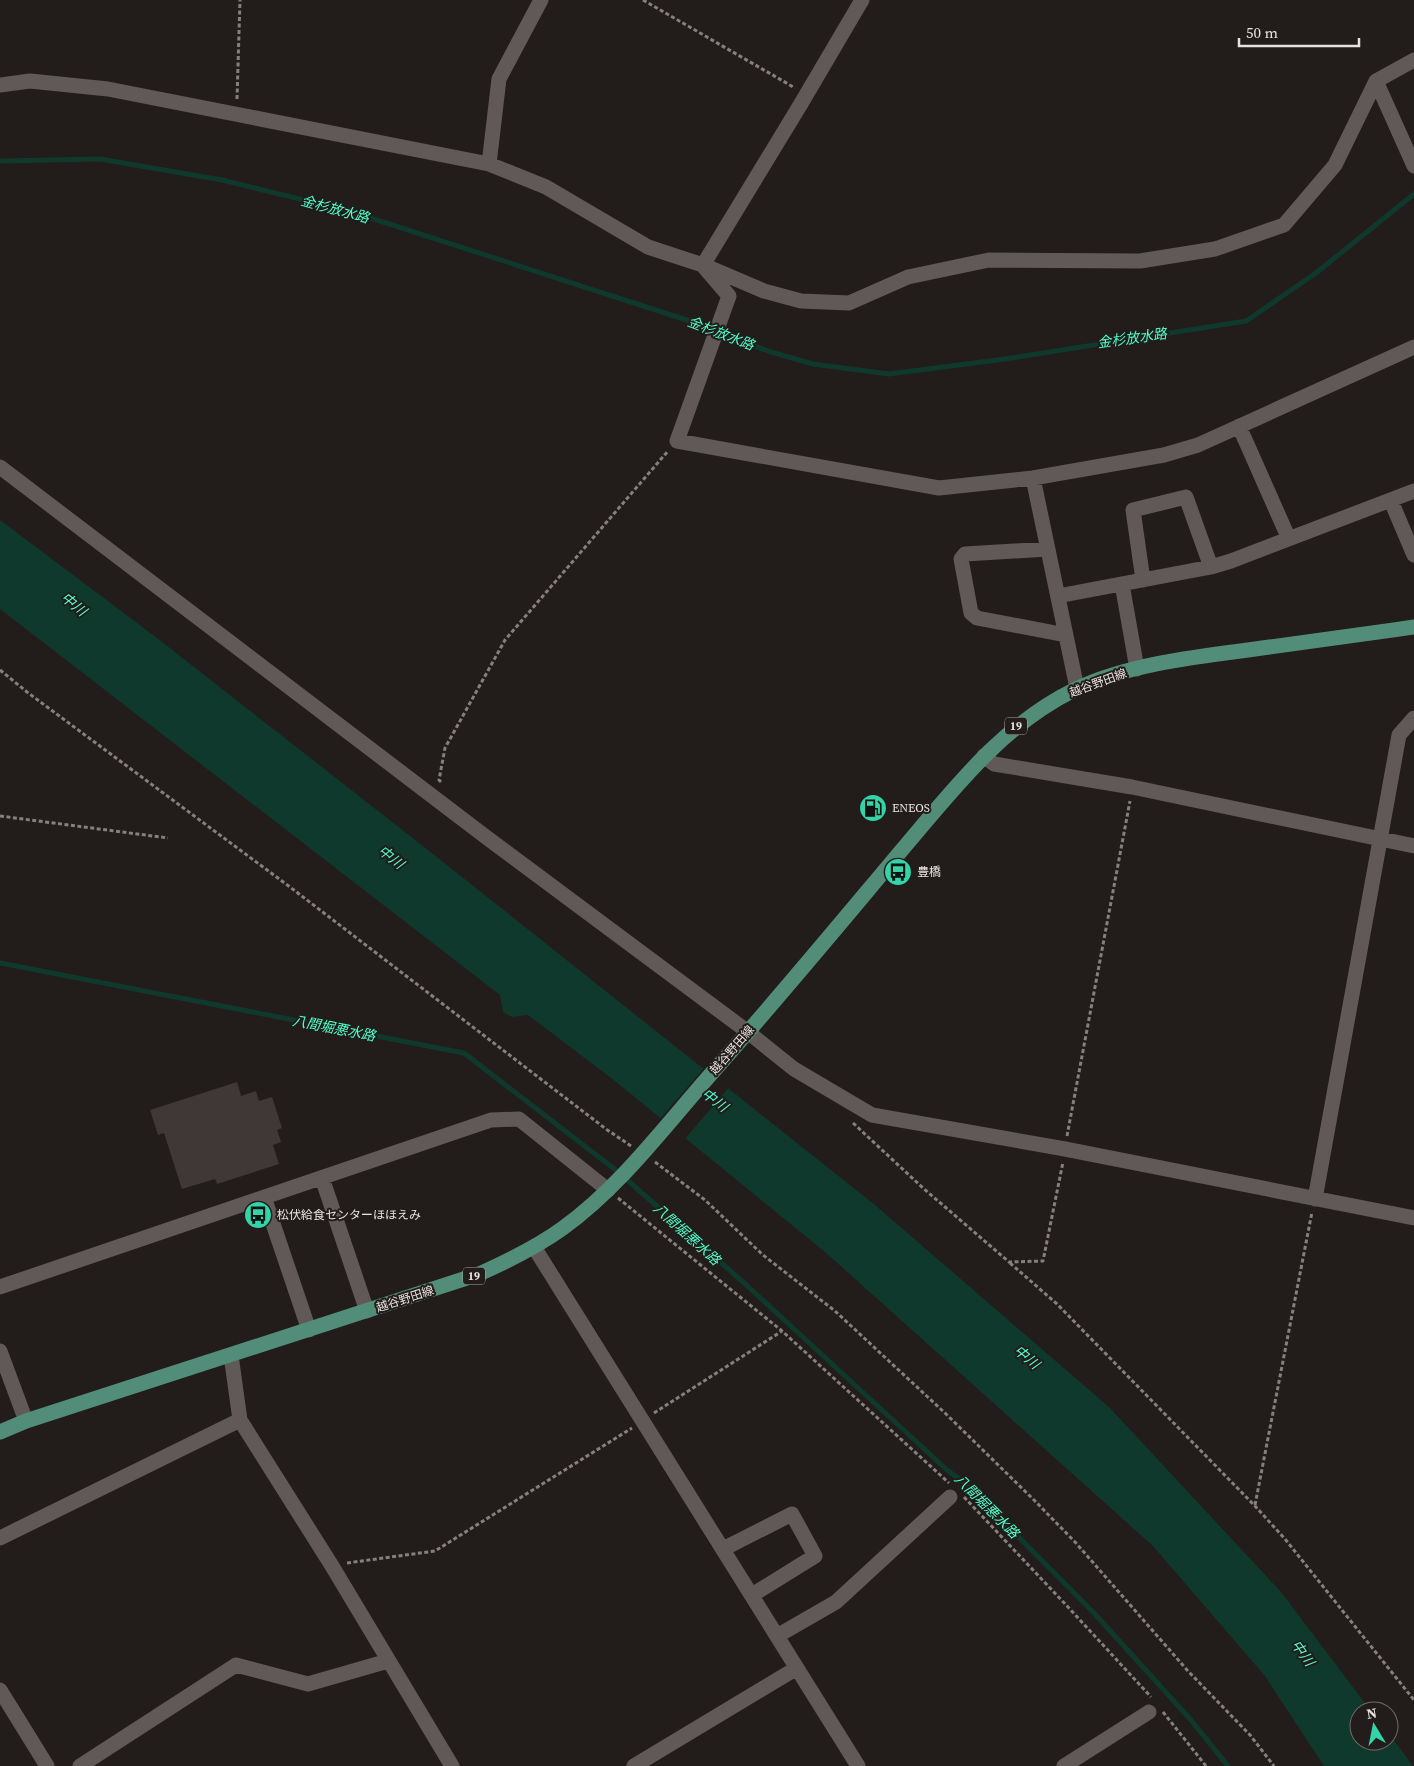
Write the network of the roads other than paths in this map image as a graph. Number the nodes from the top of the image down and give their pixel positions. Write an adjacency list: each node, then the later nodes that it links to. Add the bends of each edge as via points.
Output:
1 (541, 0): 6 (street, via 499,79)
2 (862, 0): 8 (street)
3 (1414, 60): 4 (street)
4 (1376, 81): 7 (street); 8 (street, via 1335,165 1284,225 1215,249 1140,261 989,260 908,277 849,303 801,301 764,291)
5 (0, 85): 6 (street, via 30,81 108,89)
6 (489, 164): 8 (street, via 546,187 648,247)
7 (1414, 166)
8 (703, 265): 12 (street, via 729,296 677,440 940,488)
9 (1414, 347): 10 (street)
10 (1239, 426): 12 (street, via 1198,445 1164,455); 15 (street)
11 (0, 467): 30 (street)
12 (1033, 478): 16 (street)
13 (1414, 491): 14 (street)
14 (1391, 501): 15 (street); 17 (street)
15 (1289, 539): 18 (street)
16 (1048, 549): 21 (street); 23 (street, via 965,554 961,559 971,613 977,618)
17 (1414, 554)
18 (1211, 567): 19 (street); 19 (street, via 1186,497 1133,510)
19 (1143, 580): 20 (street)
20 (1122, 584): 21 (street); 24 (street)
21 (1058, 596): 23 (street)
22 (1414, 627): 24 (main road, 越谷野田線 / 19, via 1185,658)
23 (1066, 635): 25 (street)
24 (1136, 669): 25 (main road, 越谷野田線 / 19)
25 (1078, 688): 27 (main road, 越谷野田線 / 19, via 1026,719)
26 (1414, 718): 28 (street, via 1399,735)
27 (984, 756): 28 (street, via 994,764 1132,787); 30 (main road, 越谷野田線 / 19)
28 (1379, 839): 29 (street); 34 (street)
29 (1414, 846)
30 (745, 1035): 32 (main road, 越谷野田線 / 19); 34 (street, via 794,1069 872,1115 1065,1149)
31 (322, 1178): 32 (street, via 491,1120 519,1119); 33 (street); 38 (street)
32 (612, 1185): 36 (main road, 越谷野田線 / 19, via 561,1230)
33 (264, 1198): 37 (street); 39 (street)
34 (1315, 1199): 35 (street)
35 (1414, 1218)
36 (534, 1247): 38 (main road, 越谷野田線 / 19, via 479,1274); 47 (street)
37 (0, 1287)
38 (367, 1311): 39 (main road, 越谷野田線 / 19)
39 (309, 1330): 41 (main road, 越谷野田線 / 19)
40 (0, 1351): 43 (street)
41 (231, 1355): 42 (street); 43 (main road, 越谷野田線 / 19)
42 (240, 1420): 46 (street); 50 (street)
43 (26, 1421): 44 (main road, 越谷野田線 / 19)
44 (0, 1432)
45 (954, 1492): 49 (street, via 836,1602)
46 (0, 1538)
47 (724, 1549): 48 (street); 48 (street, via 792,1514 815,1556)
48 (752, 1595): 49 (street)
49 (777, 1636): 51 (street)
50 (388, 1660): 55 (street, via 308,1684 236,1665); 56 (street)
51 (797, 1668): 57 (street); 58 (street)
52 (0, 1690): 54 (street)
53 (1154, 1706): 59 (street)
54 (47, 1766)
55 (80, 1766)
56 (452, 1766)
57 (634, 1766)
58 (858, 1766)
59 (1064, 1766)

